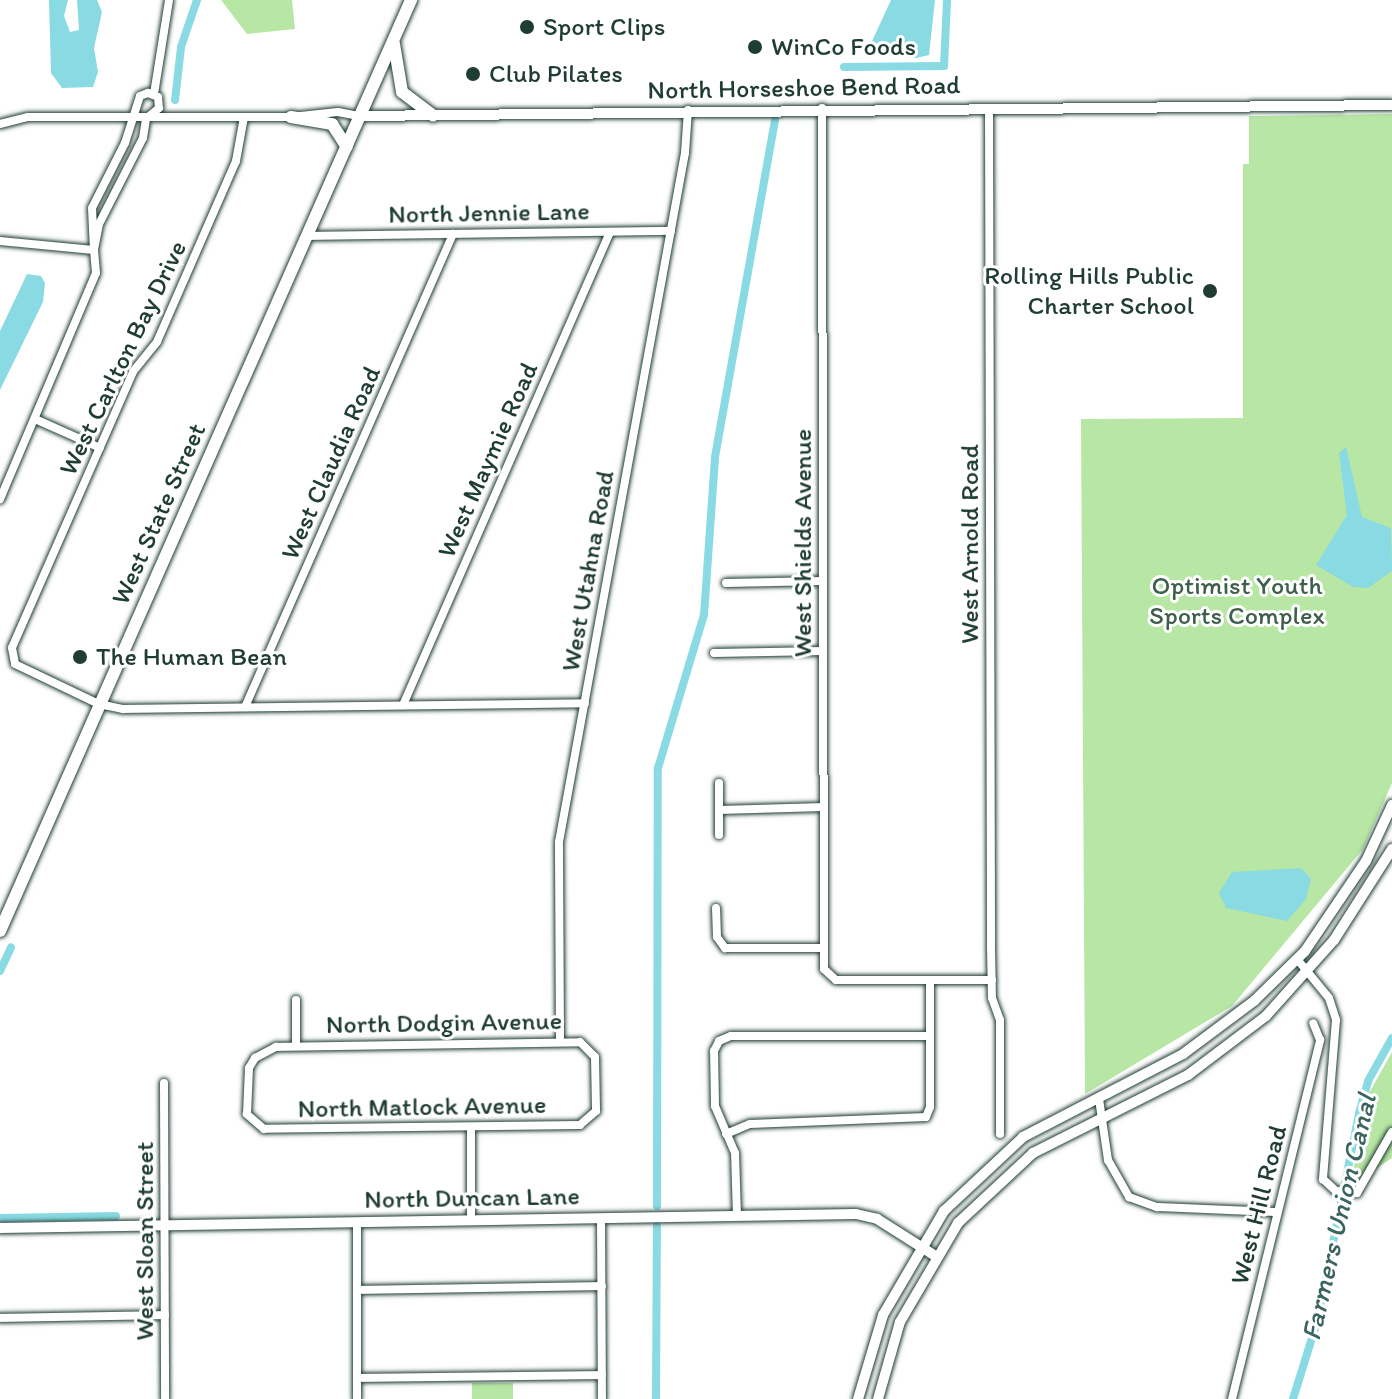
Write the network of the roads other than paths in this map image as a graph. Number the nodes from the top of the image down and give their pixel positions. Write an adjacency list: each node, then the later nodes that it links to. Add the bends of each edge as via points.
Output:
1 (169, 0): 4 (street)
2 (411, 0): 3 (main road, West State Street)
3 (394, 39): 9 (main road, via 402,92); 10 (main road, West State Street)
4 (154, 94): 13 (street, via 159,108); 14 (street, via 140,96)
5 (1392, 105): 7 (street, North Horseshoe Bend Road)
6 (822, 108): 7 (street, North Horseshoe Bend Road); 8 (street, North Horseshoe Bend Road); 26 (street, West Shields Avenue)
7 (989, 108): 46 (street, West Arnold Road)
8 (688, 110): 9 (street, North Horseshoe Bend Road); 17 (street, West Utahna Road)
9 (433, 115): 10 (street, North Horseshoe Bend Road)
10 (359, 116): 12 (street, North Horseshoe Bend Road, via 311,112); 16 (main road, West State Street)
11 (244, 117): 12 (street, North Horseshoe Bend Road); 13 (street, North Horseshoe Bend Road); 24 (street, West Carlton Bay Drive, via 238,157 179,293 157,342 133,372)
12 (291, 117): 16 (main road, via 332,124)
13 (146, 119): 14 (street, North Horseshoe Bend Road); 22 (street, via 143,138 99,224)
14 (131, 120): 15 (street, North Horseshoe Bend Road, via 28,117); 22 (street, via 92,208)
15 (0, 124)
16 (347, 147): 20 (main road, West State Street)
17 (671, 231): 18 (street, North Jennie Lane); 30 (street, West Utahna Road)
18 (610, 232): 19 (street, North Jennie Lane); 32 (street, West Maymie Road)
19 (453, 234): 20 (street, North Jennie Lane); 33 (street, West Claudia Road)
20 (307, 236): 31 (main road, West State Street)
21 (0, 241): 22 (street)
22 (94, 250): 23 (street, via 94,285)
23 (35, 419): 24 (street); 25 (street)
24 (100, 448): 31 (street, West Carlton Bay Drive, via 12,648 12,659 20,668)
25 (0, 499)
26 (823, 581): 27 (street); 28 (street, West Shields Avenue)
27 (726, 583)
28 (823, 651): 29 (street); 36 (street, West Shields Avenue)
29 (714, 653)
30 (585, 703): 32 (street); 50 (street, West Utahna Road, via 557,858)
31 (99, 704): 33 (street); 41 (main road, West State Street)
32 (403, 705): 33 (street)
33 (245, 707)
34 (719, 783): 37 (street)
35 (1392, 805): 43 (street, via 1366,861)
36 (824, 807): 37 (street); 42 (street, West Shields Avenue)
37 (719, 810): 38 (street)
38 (719, 835)
39 (1392, 849): 44 (street, via 1363,901)
40 (716, 908): 42 (street, via 721,945)
41 (0, 931)
42 (824, 948): 45 (street, West Shields Avenue, via 828,977)
43 (1297, 959): 44 (street); 53 (street, via 1254,1001 1183,1054)
44 (1308, 973): 54 (street, via 1266,1016 1188,1075); 58 (street, via 1329,998 1336,1020 1320,1173 1332,1189 1361,1189 1372,1160)
45 (930, 980): 46 (street); 49 (street)
46 (992, 980): 60 (street, West Arnold Road, via 1000,1020)
47 (296, 1000): 51 (street)
48 (1313, 1023): 61 (street, West Hill Road, via 1320,1040)
49 (930, 1036): 59 (street, via 926,1117 750,1124); 59 (street, via 731,1036 719,1041 714,1095)
50 (560, 1042): 51 (street, North Dodgin Avenue); 55 (street, North Dodgin Avenue, via 591,1047 596,1111)
51 (296, 1045): 56 (street, North Dodgin Avenue, via 267,1050 249,1068 247,1114)
52 (164, 1083): 66 (street, West Sloan Street)
53 (1099, 1099): 54 (street); 68 (street, via 1023,1137 944,1211)
54 (1101, 1119): 61 (street, via 1113,1175 1129,1197 1157,1207); 69 (street, via 1033,1153 958,1223)
55 (591, 1120): 57 (street, North Matlock Avenue, via 580,1125)
56 (254, 1125): 57 (street, North Matlock Avenue)
57 (471, 1128): 64 (street)
58 (1392, 1132)
59 (726, 1134): 62 (street, via 736,1164)
60 (1000, 1134)
61 (1277, 1212): 82 (street, West Hill Road)
62 (737, 1216): 63 (street, North Duncan Lane); 68 (street, North Duncan Lane, via 856,1214 877,1219)
63 (601, 1218): 64 (street, North Duncan Lane); 70 (street)
64 (471, 1220): 65 (street, North Duncan Lane)
65 (357, 1222): 66 (street, North Duncan Lane); 71 (street)
66 (165, 1225): 67 (street, North Duncan Lane); 72 (street, West Sloan Street)
67 (0, 1228)
68 (919, 1245): 69 (street, North Duncan Lane); 80 (street, via 883,1315)
69 (934, 1255): 81 (street, via 900,1322)
70 (602, 1286): 71 (street); 74 (street)
71 (357, 1290): 75 (street)
72 (165, 1315): 73 (street); 77 (street, West Sloan Street)
73 (0, 1318)
74 (602, 1375): 75 (street); 79 (street)
75 (357, 1378): 78 (street)
76 (155, 1399): 77 (street)
77 (165, 1399)
78 (357, 1399)
79 (602, 1399)
80 (858, 1399)
81 (878, 1399)
82 (1232, 1399)

